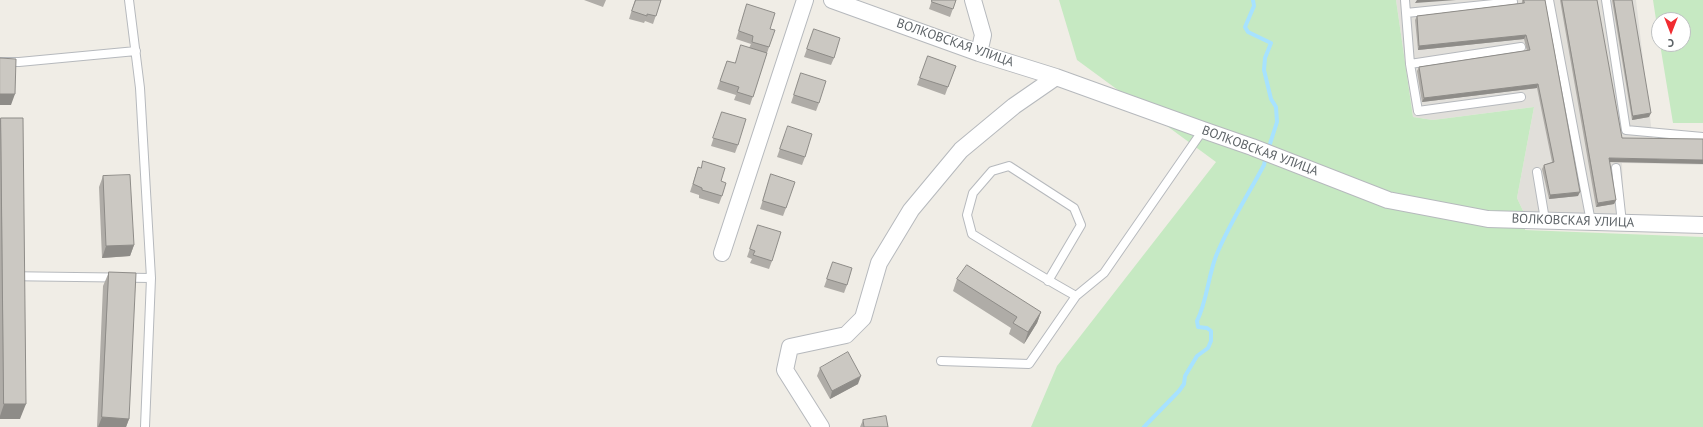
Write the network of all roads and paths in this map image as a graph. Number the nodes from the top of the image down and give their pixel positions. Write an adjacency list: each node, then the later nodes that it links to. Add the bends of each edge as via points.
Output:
1 (129, 0): 11 (lane)
2 (805, 0): 25 (street)
3 (832, 0): 12 (street, ВОЛКОВСКАЯ УЛИЦА)
4 (973, 0): 12 (street, via 983,36)
5 (1405, 0): 9 (lane)
6 (1549, 0): 22 (lane)
7 (1606, 0): 18 (lane, via 1626,130)
8 (1513, 2): 9 (lane)
9 (1406, 13): 14 (lane)
10 (1521, 48): 14 (lane)
11 (136, 51): 13 (lane); 27 (lane)
12 (979, 53): 15 (street, ВОЛКОВСКАЯ УЛИЦА)
13 (0, 62)
14 (1410, 64): 16 (lane, via 1418,111)
15 (1056, 77): 17 (street, ВОЛКОВСКАЯ УЛИЦА); 32 (street, via 1014,106 961,150 911,210 879,263 863,318 846,335 790,347 785,370)
16 (1521, 98)
17 (1203, 130): 21 (street, ВОЛКОВСКАЯ УЛИЦА, via 1259,149 1388,200 1488,219); 29 (lane, via 1104,273)
18 (1703, 137)
19 (1616, 168): 23 (lane)
20 (1537, 172): 21 (lane)
21 (1545, 220): 22 (street, ВОЛКОВСКАЯ УЛИЦА)
22 (1591, 222): 23 (street, ВОЛКОВСКАЯ УЛИЦА)
23 (1622, 223): 24 (street, ВОЛКОВСКАЯ УЛИЦА)
24 (1703, 225)
25 (722, 253)
26 (0, 276): 27 (lane)
27 (150, 278): 31 (lane)
28 (1048, 281): 28 (lane, via 972,234 967,215 973,193 992,171 1009,166 1074,208 1081,225); 29 (lane)
29 (1076, 296): 30 (lane, via 1029,364)
30 (941, 361)
31 (145, 427)
32 (821, 427)

